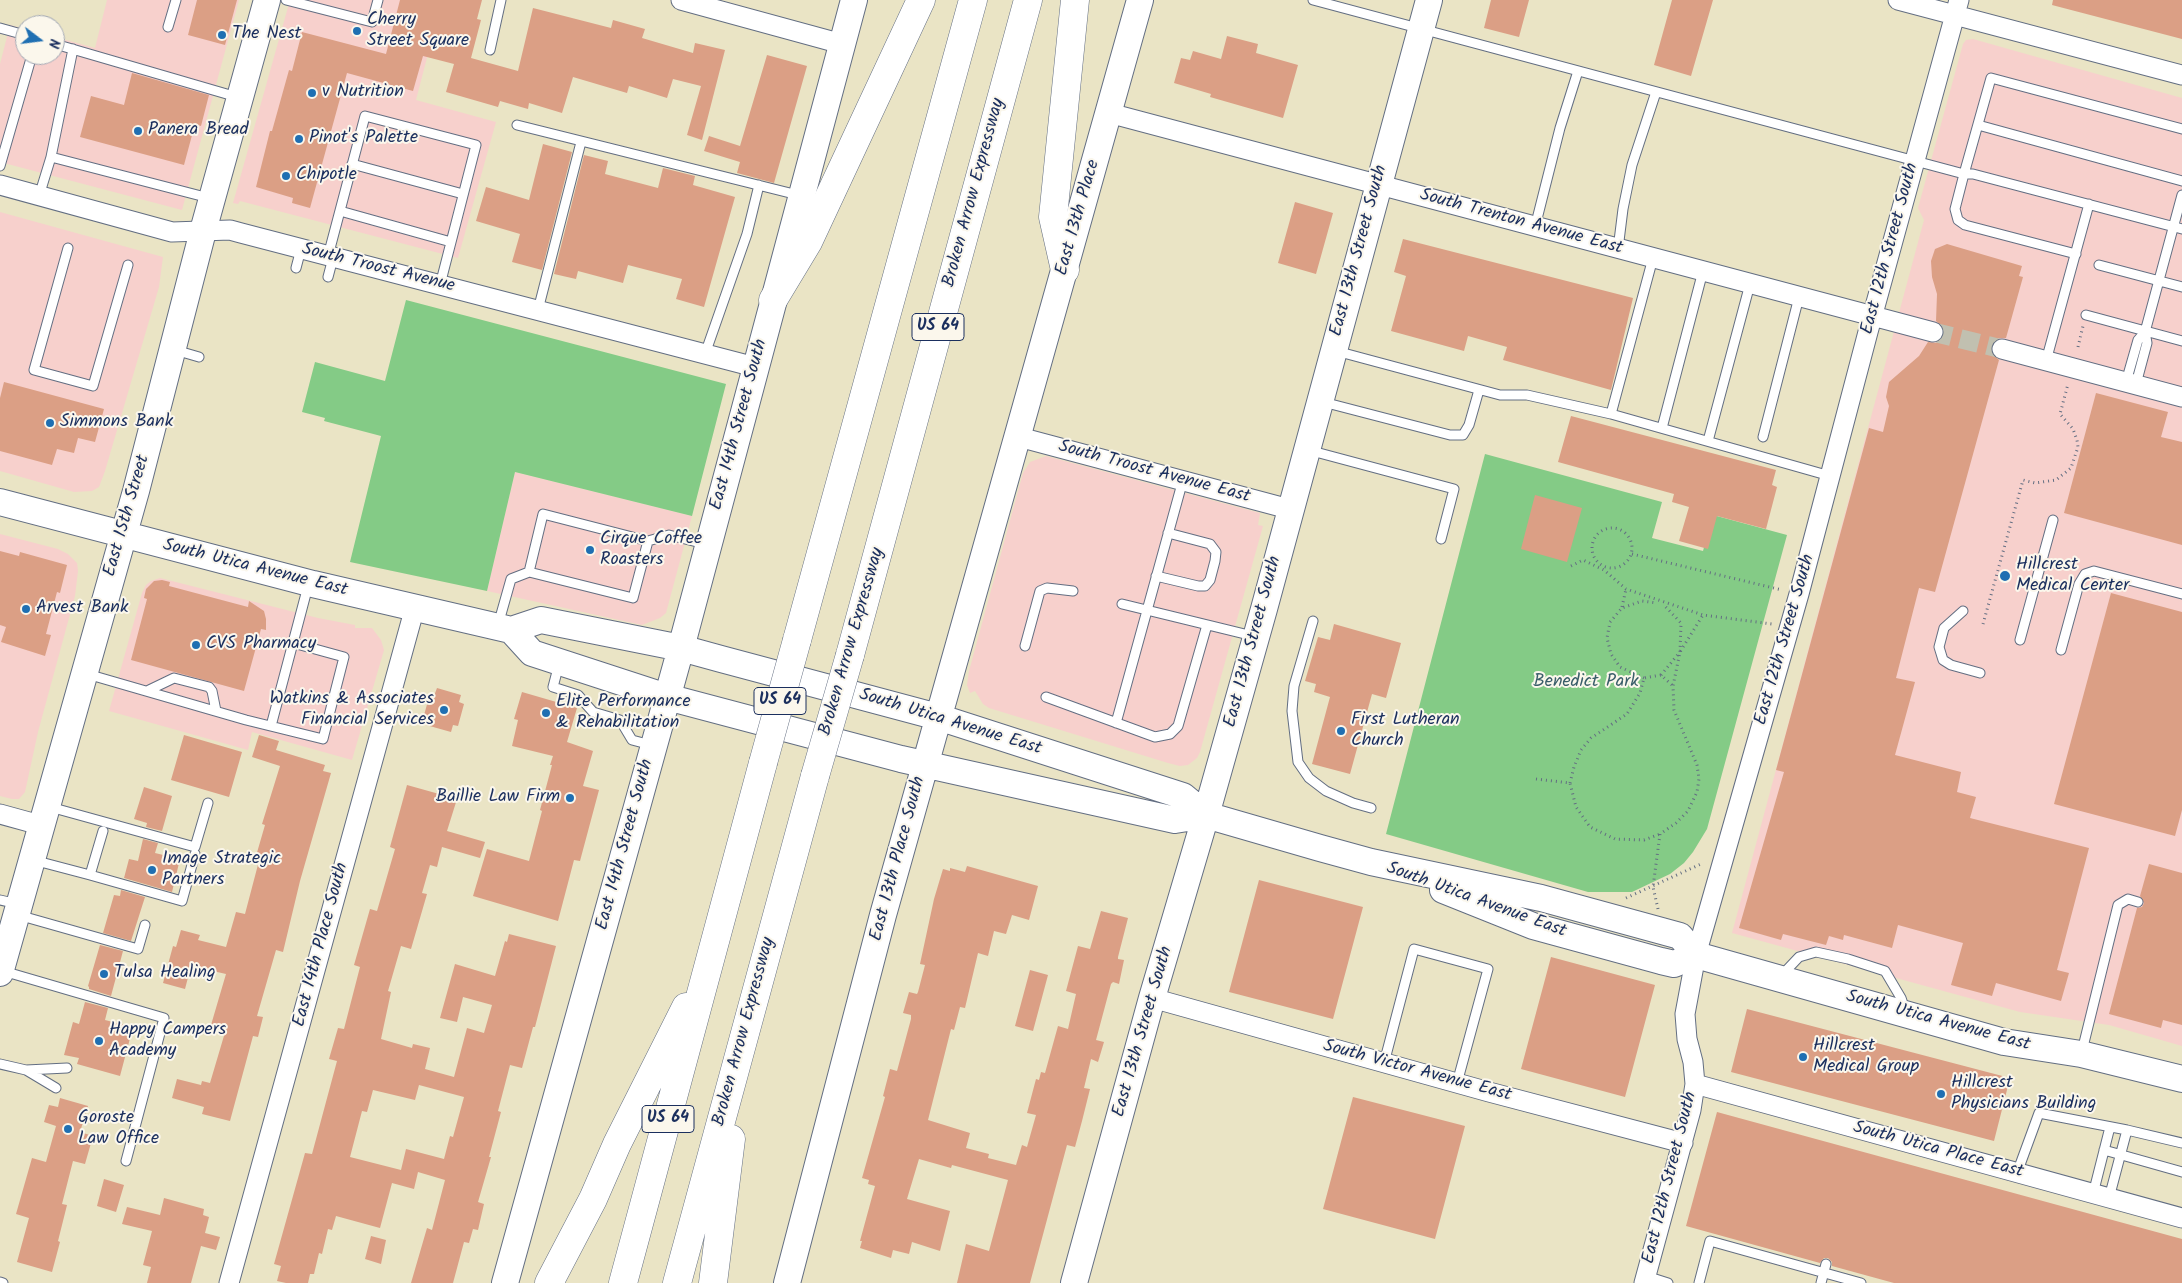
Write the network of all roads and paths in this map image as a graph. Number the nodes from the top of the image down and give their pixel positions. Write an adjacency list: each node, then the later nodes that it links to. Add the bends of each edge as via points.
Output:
1 (176, 0): 17 (lane)
2 (267, 0): 29 (street, East 15th Street)
3 (286, 0): 4 (lane, via 372,22)
4 (378, 0)
5 (501, 0): 24 (lane)
6 (681, 0): 21 (street)
7 (854, 0): 21 (street, East 14th Street South)
8 (921, 0): 72 (highway, via 808,242)
9 (973, 0): 170 (highway, US 64, bridge)
10 (1028, 0): 176 (highway, Broken Arrow Expressway / US 64, bridge)
11 (1075, 0): 64 (highway, via 1053,217)
12 (1140, 0): 30 (street, East 13th Place)
13 (1313, 0): 19 (lane)
14 (1429, 0): 19 (street, East 13th Street South)
15 (1898, 0): 16 (street)
16 (1957, 8): 27 (street); 36 (street, East 12th Street South)
17 (168, 27)
18 (0, 28): 20 (lane)
19 (1421, 29): 26 (lane); 42 (street, East 13th Street South)
20 (15, 32)
21 (842, 44): 47 (street, East 14th Street South)
22 (65, 46): 23 (lane)
23 (73, 48): 29 (lane); 35 (lane)
24 (490, 50)
25 (29, 65): 38 (lane)
26 (1578, 71): 28 (lane); 51 (lane)
27 (2182, 76)
28 (1656, 92): 36 (lane); 57 (lane, via 1632,165)
29 (240, 98): 48 (street, East 15th Street)
30 (1109, 113): 42 (street, South Trenton Avenue East); 64 (street, East 13th Place)
31 (517, 125): 34 (lane)
32 (1978, 125): 33 (lane, via 1991,78); 39 (lane); 40 (lane)
33 (2182, 129)
34 (581, 142): 41 (lane); 73 (lane)
35 (50, 157): 46 (lane); 48 (lane)
36 (1915, 160): 39 (lane); 75 (street, East 12th Street South)
37 (352, 164): 44 (lane); 44 (lane, via 365,116 476,145); 50 (lane)
38 (0, 166)
39 (1964, 174): 49 (lane); 58 (lane, via 1955,209 1958,220)
40 (2182, 181)
41 (759, 185): 47 (lane); 83 (lane, via 747,234)
42 (1377, 185): 51 (street, South Trenton Avenue East); 82 (street, East 13th Street South)
43 (0, 186): 46 (street, South Troost Avenue)
44 (464, 194): 54 (lane)
45 (2182, 195): 52 (lane)
46 (39, 196): 53 (street, South Troost Avenue, via 172,232)
47 (801, 196): 72 (street, East 14th Street South)
48 (212, 198): 53 (street, East 15th Street)
49 (2089, 204): 52 (lane); 58 (lane)
50 (340, 211): 54 (lane); 59 (lane)
51 (1535, 227): 57 (street, South Trenton Avenue East)
52 (2178, 228): 67 (lane)
53 (203, 231): 56 (street, South Troost Avenue, via 230,230); 81 (street, East 15th Street)
54 (451, 242): 69 (lane)
55 (68, 248): 61 (lane, via 34,370 93,386)
56 (301, 249): 59 (street, South Troost Avenue); 63 (lane)
57 (1618, 249): 60 (street, South Trenton Avenue East)
58 (2076, 254): 85 (lane)
59 (330, 257): 66 (lane); 69 (street, South Troost Avenue)
60 (1654, 258): 65 (street, South Trenton Avenue East); 92 (lane)
61 (128, 265)
62 (2099, 265): 67 (lane)
63 (296, 268)
64 (1065, 270): 94 (street, East 13th Place)
65 (1703, 271): 68 (street, South Trenton Avenue East); 93 (lane)
66 (328, 277)
67 (2158, 281): 70 (lane); 77 (lane)
68 (1750, 284): 71 (street, South Trenton Avenue East); 96 (lane)
69 (440, 285): 73 (street, South Troost Avenue)
70 (2182, 287)
71 (1799, 297): 75 (street, South Trenton Avenue East); 95 (lane)
72 (773, 300): 86 (street, East 14th Street South)
73 (538, 310): 83 (street, South Troost Avenue)
74 (2086, 315): 77 (lane); 79 (path)
75 (1872, 316): 76 (street, South Trenton Avenue East); 98 (street, East 12th Street South)
76 (1933, 332)
77 (2145, 332): 78 (lane); 88 (lane, via 2146,343)
78 (2182, 341)
79 (2078, 347)
80 (2002, 349): 85 (street)
81 (172, 350): 84 (lane); 104 (street, East 15th Street)
82 (1333, 350): 89 (lane); 91 (street, East 13th Street South)
83 (705, 354): 86 (street, South Troost Avenue)
84 (199, 357)
85 (2046, 361): 88 (street)
86 (755, 367): 107 (street, East 14th Street South)
87 (2070, 379): 125 (path, via 2060,414 2073,429 2077,440 2072,468 2056,480 2035,483 2022,480)
88 (2131, 383): 90 (street)
89 (1480, 390): 91 (lane, via 1463,435 1450,435); 92 (lane, via 1500,395 1527,395)
90 (2182, 397)
91 (1319, 400): 97 (street, East 13th Street South)
92 (1611, 414): 93 (lane)
93 (1662, 428): 96 (lane)
94 (1019, 437): 99 (street, South Troost Avenue East); 146 (street, East 13th Place South)
95 (1763, 437)
96 (1708, 441): 98 (lane)
97 (1306, 450): 101 (street, East 13th Street South); 105 (lane, via 1454,489)
98 (1830, 476): 115 (street, East 12th Street South)
99 (1183, 480): 101 (street, South Troost Avenue East); 103 (lane)
100 (0, 502): 104 (street, South Utica Avenue East)
101 (1289, 509): 129 (street, East 13th Street South)
102 (2053, 520): 130 (lane)
103 (1168, 533): 111 (lane); 111 (lane, via 1210,544 1216,552 1210,580 1205,586 1198,586)
104 (124, 534): 112 (street, South Utica Avenue East); 138 (street, East 15th Street)
105 (1441, 538)
106 (648, 541): 107 (lane, via 668,535); 110 (lane, via 633,598); 110 (lane, via 543,514)
107 (708, 545): 133 (street, East 14th Street South)
108 (1632, 554): 108 (path, via 1630,538 1618,529 1600,533 1593,543 1596,561 1607,568 1620,567); 115 (path)
109 (1571, 566): 113 (path, via 1583,560 1604,570)
110 (529, 572): 128 (lane, via 511,579)
111 (1156, 576): 121 (lane)
112 (309, 583): 119 (street, South Utica Avenue East); 131 (lane)
113 (1626, 589): 117 (path); 120 (path)
114 (1073, 591): 132 (lane, via 1047,588 1040,591)
115 (1799, 594): 127 (street, East 12th Street South)
116 (2182, 594): 134 (lane, via 2094,571 2085,574 2079,584)
117 (1662, 603): 120 (path, via 1642,602); 123 (path); 135 (path, via 1681,624)
118 (1122, 604): 121 (lane)
119 (415, 607): 128 (street, South Utica Avenue East); 199 (street, East 14th Place South)
120 (1622, 608): 140 (path, via 1610,622 1607,638 1611,654 1620,667)
121 (1147, 610): 126 (lane); 147 (lane)
122 (1963, 610): 137 (lane, via 1944,628 1939,647 1943,660)
123 (1703, 615): 127 (path); 135 (path)
124 (1313, 621): 154 (lane, via 1294,686 1292,711 1298,762 1326,791)
125 (1983, 624)
126 (1207, 625): 129 (lane); 147 (lane, via 1178,726 1170,734 1155,737)
127 (1790, 627): 171 (street, East 12th Street South)
128 (504, 628): 133 (street, South Utica Avenue East, via 541,620); 136 (street, South Utica Avenue East, via 532,653)
129 (1256, 636): 157 (street, East 13th Street South)
130 (2020, 640)
131 (293, 643): 148 (lane); 148 (lane, via 344,657 323,739)
132 (1025, 646)
133 (681, 648): 143 (street, East 14th Street South); 146 (street, South Utica Avenue East)
134 (2061, 650)
135 (1680, 652): 139 (path); 141 (path)
136 (559, 662): 143 (street, South Utica Avenue East); 149 (lane, via 552,687 578,695 593,712 620,720 632,740)
137 (1980, 673)
138 (85, 674): 142 (lane); 156 (street, East 15th Street)
139 (1662, 674): 140 (path); 141 (path)
140 (1644, 678): 152 (path, via 1640,693 1627,714 1590,738 1581,750)
141 (1674, 686): 159 (path, via 1674,710 1698,765 1699,779 1688,811)
142 (147, 691): 145 (lane); 145 (lane, via 174,678 208,687 212,691)
143 (667, 697): 149 (street, East 14th Street South); 150 (street, South Utica Avenue East)
144 (1046, 697): 147 (lane)
145 (216, 711): 148 (lane)
146 (938, 717): 150 (street, East 13th Place South); 157 (street, South Utica Avenue East, via 1183,796)
147 (1116, 723)
148 (270, 726)
149 (654, 746): 200 (street, East 14th Street South)
150 (924, 766): 157 (street, South Utica Avenue East, via 1175,820); 205 (street, East 13th Place South)
151 (1536, 779): 152 (path)
152 (1570, 783): 159 (path, via 1576,807 1590,827 1615,839 1644,840)
153 (208, 803): 156 (lane, via 195,847)
154 (1371, 808)
155 (0, 814): 156 (street)
156 (43, 815): 161 (street, East 15th Street)
157 (1206, 815): 171 (street, South Utica Avenue East, via 1371,862 1541,898 1680,936); 174 (street, East 13th Street South)
158 (103, 831): 163 (lane)
159 (1660, 834): 164 (path)
160 (195, 854): 163 (lane, via 182,901)
161 (31, 859): 163 (lane); 167 (street, East 15th Street)
162 (1700, 864): 164 (path)
163 (90, 875)
164 (1653, 887): 165 (path); 168 (path)
165 (1622, 899)
166 (2138, 902): 177 (lane, via 2128,899 2118,905)
167 (12, 906): 169 (lane, via 138,949); 172 (street, East 15th Street)
168 (1659, 914)
169 (145, 925)
170 (712, 954): 201 (highway); 202 (highway, US 64)
171 (1696, 955): 173 (street, South Utica Avenue East); 184 (street, East 12th Street South, via 1685,1014)
172 (0, 971): 192 (lane, via 164,1018)
173 (1779, 978): 175 (street, South Utica Avenue East); 175 (lane, via 1799,957 1816,952 1848,959 1885,971 1901,998)
174 (1152, 998): 178 (street, South Victor Avenue East); 206 (street, East 13th Street South)
175 (1906, 1015): 177 (street, South Utica Avenue East, via 2004,1042)
176 (742, 1046): 203 (highway, Broken Arrow Expressway / US 64); 204 (highway)
177 (2081, 1054): 182 (street, South Utica Avenue East)
178 (1384, 1062): 183 (street, South Victor Avenue East); 183 (lane, via 1414,949 1488,969)
179 (0, 1064): 181 (lane)
180 (67, 1068): 181 (lane)
181 (26, 1070): 185 (lane)
182 (2182, 1079)
183 (1457, 1083): 188 (street, South Victor Avenue East)
184 (1695, 1084): 188 (street, East 12th Street South); 194 (street, South Utica Place East)
185 (56, 1088)
186 (2110, 1127): 187 (lane); 190 (lane); 194 (lane, via 2038,1113)
187 (2127, 1130): 189 (lane); 191 (lane)
188 (1683, 1143): 198 (street, East 12th Street South)
189 (2182, 1144)
190 (2104, 1150): 191 (lane); 195 (lane)
191 (2120, 1155): 193 (lane); 195 (lane)
192 (126, 1161)
193 (2182, 1172)
194 (2017, 1173): 195 (street, South Utica Place East)
195 (2100, 1196): 196 (street, South Utica Place East)
196 (2182, 1218)
197 (1825, 1269): 208 (lane, via 1710,1242); 209 (lane); 210 (lane)
198 (1645, 1280): 207 (lane)
199 (229, 1283)
200 (506, 1283)
201 (549, 1283)
202 (623, 1283)
203 (677, 1283)
204 (713, 1283)
205 (789, 1283)
206 (1074, 1283)
207 (1668, 1283)
208 (1699, 1283)
209 (1821, 1283)
210 (1861, 1283)

